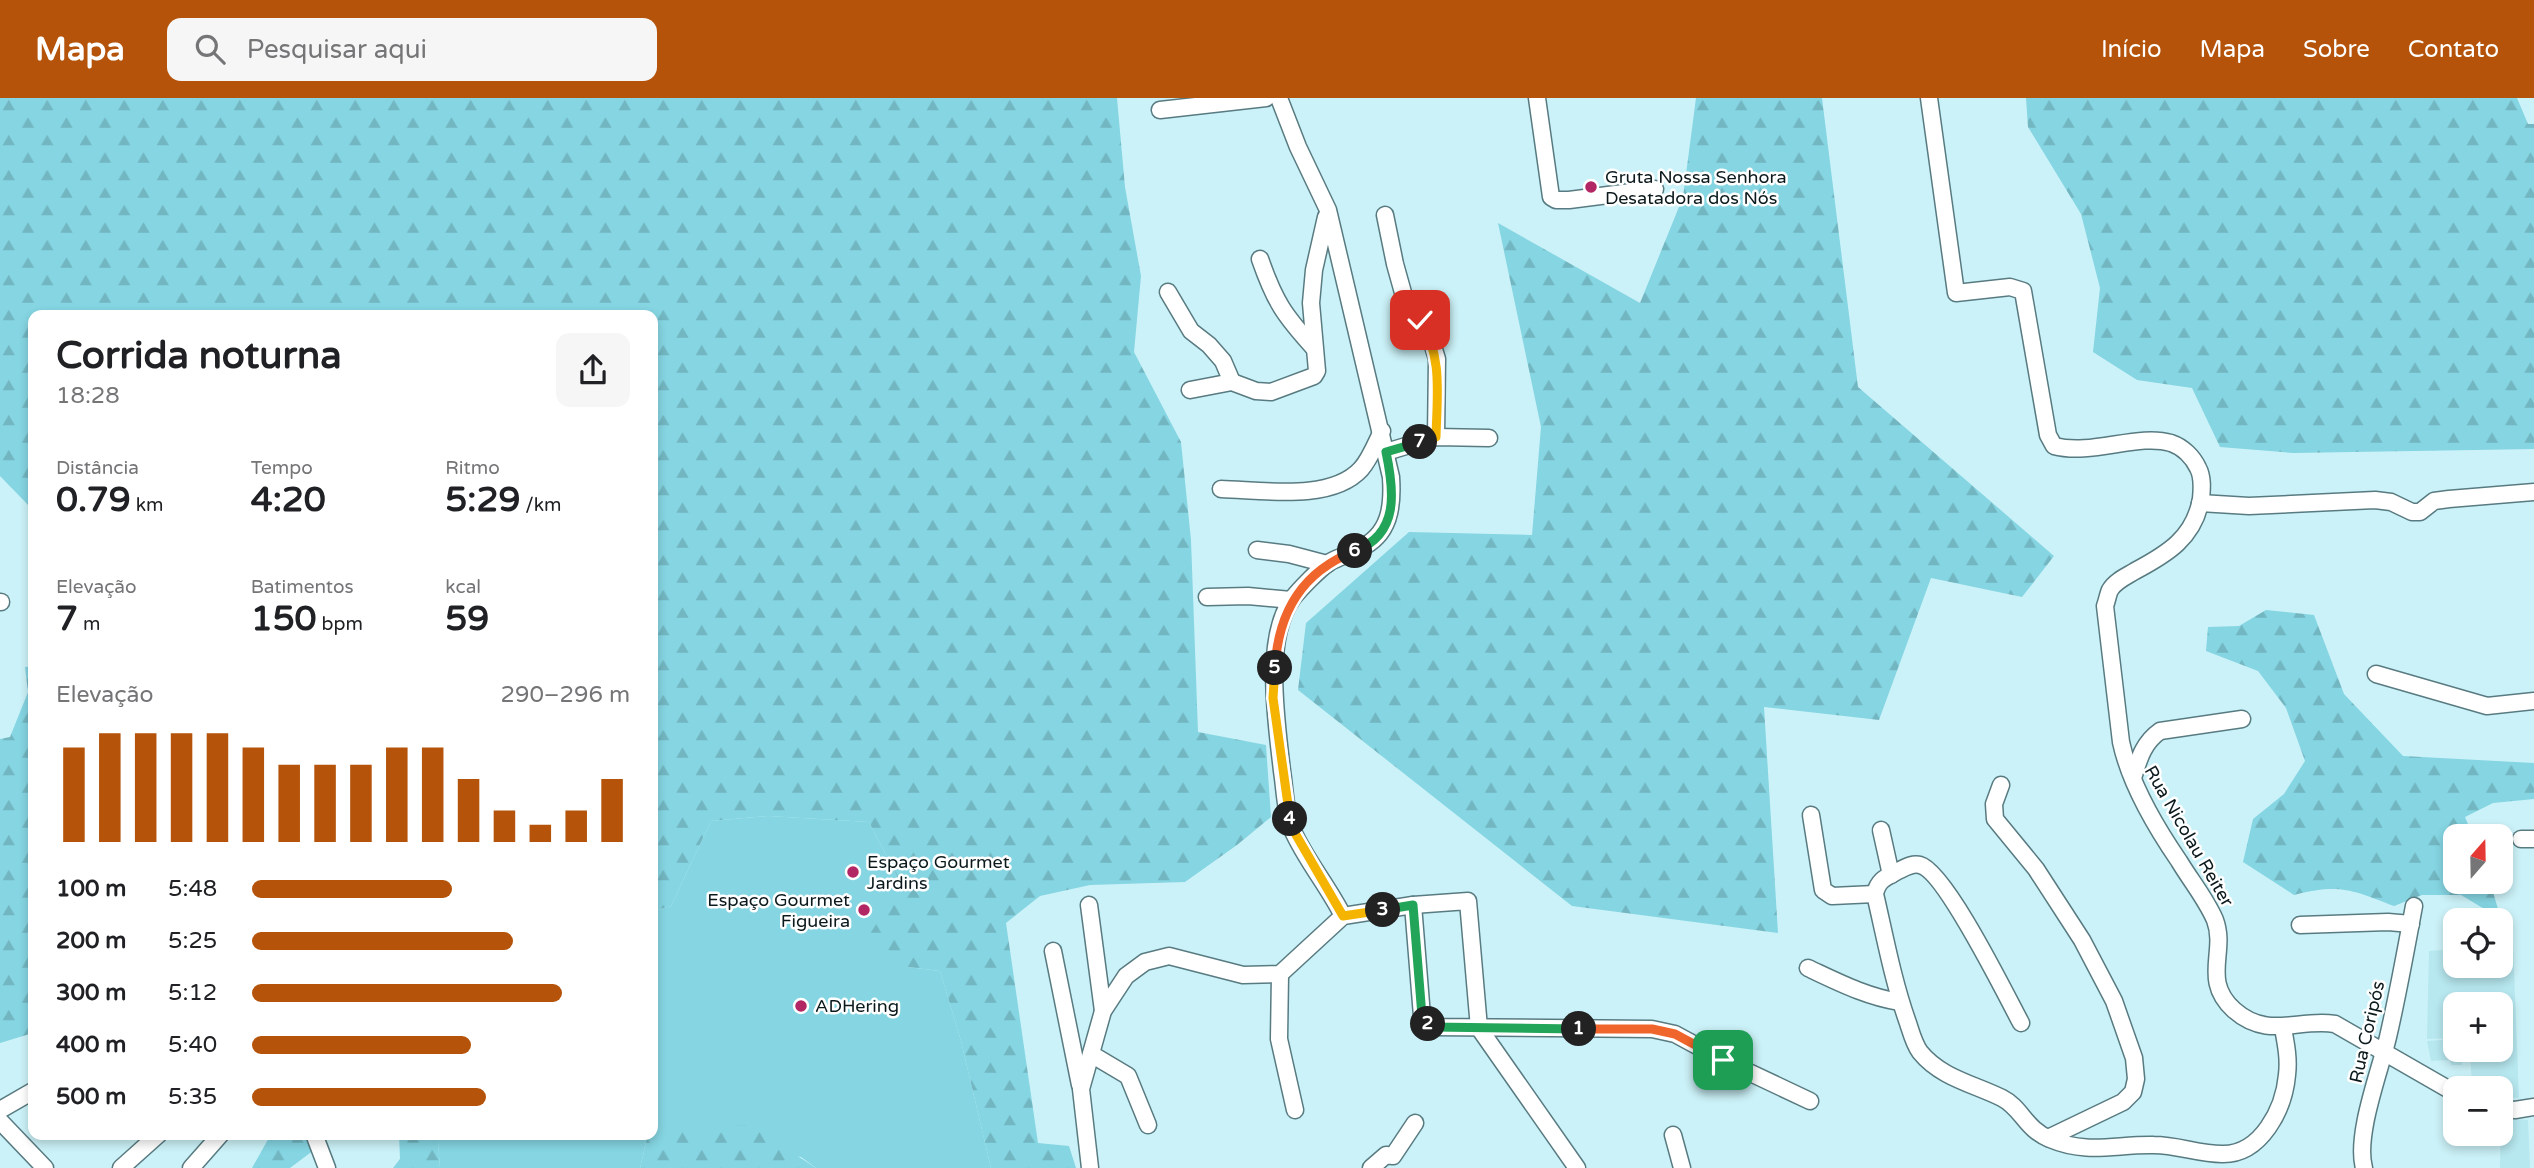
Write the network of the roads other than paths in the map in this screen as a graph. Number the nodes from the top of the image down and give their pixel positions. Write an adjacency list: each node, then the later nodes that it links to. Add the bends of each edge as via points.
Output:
1 (1266, 98): 5 (street)
2 (1279, 98): 7 (street)
3 (1929, 98): 20 (street, Rua Nicolau Reiter, via 1956,293 2010,287 2023,291 2048,435 2054,446 2070,450 2172,443 2191,456 2201,472)
4 (1542, 99): 6 (street, via 1551,197 1569,200)
5 (1160, 110)
6 (1655, 189)
7 (1328, 210): 11 (street, via 1314,270); 14 (street)
8 (1384, 215): 15 (street, via 1407,307 1429,333 1437,359)
9 (1260, 259): 11 (street, via 1282,311)
10 (1168, 292): 12 (street, via 1191,331 1223,361)
11 (1314, 348): 12 (street, via 1317,372 1306,381 1271,392)
12 (1232, 382): 13 (street)
13 (1190, 390)
14 (1382, 431): 17 (street); 18 (street, via 1363,467 1337,485 1305,491)
15 (1436, 437): 16 (street); 17 (street)
16 (1489, 438)
17 (1386, 452): 22 (street, via 1392,500 1388,520 1361,549)
18 (1221, 489)
19 (2534, 492): 20 (street, via 2434,501 2420,512 2375,500 2249,506)
20 (2200, 503): 28 (street, Rua Nicolau Reiter, via 2175,547 2121,579 2110,589 2105,606 2121,742)
21 (1257, 550): 22 (street)
22 (1327, 564): 24 (street)
23 (1207, 597): 24 (street)
24 (1291, 600): 37 (street, via 1276,654 1273,698 1287,805 1292,828)
25 (2376, 674): 26 (street, via 2487,706)
26 (2534, 701)
27 (2242, 719): 28 (street, via 2160,731 2142,751)
28 (2133, 778): 47 (street, Rua Nicolau Reiter, via 2216,923 2215,961 2223,998 2251,1021)
29 (2001, 785): 62 (street, via 1994,804 1995,819 2036,869 2082,940 2114,1001 2134,1058 2133,1093)
30 (1811, 815): 33 (street, via 1826,894)
31 (1881, 830): 32 (street)
32 (1891, 875): 33 (street, via 1877,884); 45 (street, via 1910,865 1928,869 1960,910)
33 (1875, 894): 43 (street)
34 (1089, 905): 44 (street)
35 (1413, 905): 37 (street); 46 (street, via 1422,1016 1432,1027); 46 (street, via 1468,901)
36 (2414, 906): 38 (street, Rua Coripós)
37 (1343, 916): 42 (street)
38 (2411, 924): 39 (street); 48 (street, Rua Coripós)
39 (2300, 925)
40 (1053, 951): 51 (street)
41 (1808, 968): 43 (street, via 1846,986)
42 (1280, 974): 44 (street, via 1243,975 1169,956 1145,962 1126,976); 56 (street, via 1279,1039)
43 (1900, 1002): 62 (street, via 1917,1049 1929,1063 2012,1104 2028,1125)
44 (1103, 1011): 49 (street)
45 (2021, 1023)
46 (1479, 1028): 53 (street, via 1652,1029 1675,1034); 74 (street)
47 (2283, 1028): 48 (street, Rua Nicolau Reiter, via 2320,1021 2336,1024); 62 (street, via 2288,1060 2284,1091 2269,1126 2248,1147 2225,1155 2167,1145 2075,1147)
48 (2384, 1050): 50 (street, Rua Nicolau Reiter); 67 (street, Rua Coripós, via 2369,1107)
49 (1091, 1054): 51 (street); 60 (street, via 1128,1076)
50 (2443, 1086)
51 (1081, 1088): 72 (street)
52 (28, 1094): 55 (street)
53 (1810, 1101)
54 (2534, 1107): 57 (street)
55 (0, 1110)
56 (1295, 1110)
57 (2513, 1110)
58 (0, 1121): 68 (street)
59 (1415, 1123): 66 (street)
60 (1148, 1125)
61 (1672, 1135): 75 (street)
62 (2048, 1138)
63 (152, 1140): 69 (street)
64 (216, 1140): 70 (street)
65 (316, 1140): 71 (street)
66 (1396, 1162): 73 (street, via 1386,1155)
67 (2363, 1167)
68 (45, 1168)
69 (121, 1168)
70 (191, 1168)
71 (327, 1168)
72 (1090, 1168)
73 (1370, 1168)
74 (1577, 1168)
75 (1682, 1168)

